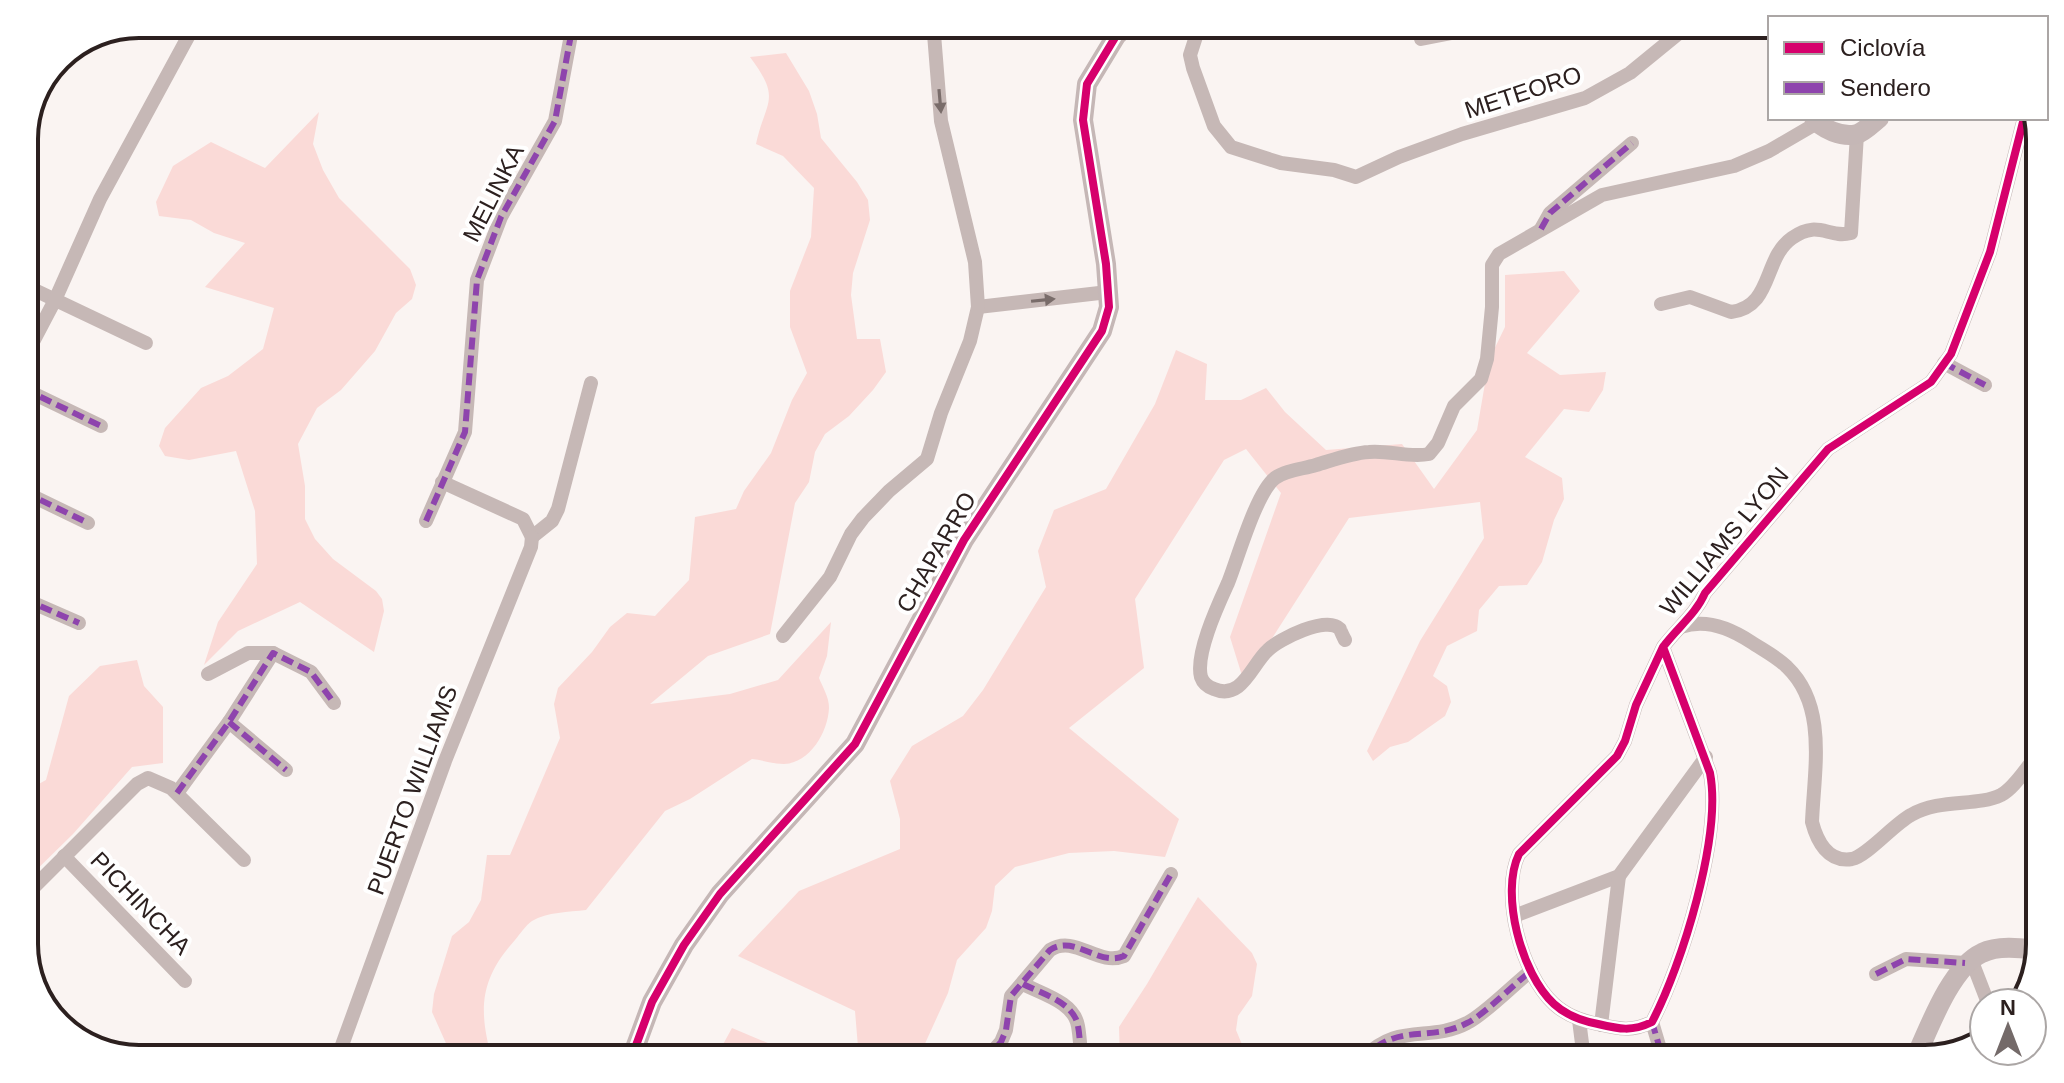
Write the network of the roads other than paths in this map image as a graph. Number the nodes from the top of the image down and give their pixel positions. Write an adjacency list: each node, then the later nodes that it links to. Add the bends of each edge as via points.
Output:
1 (187, 38): 17 (street, via 100,199)
2 (570, 38): 27 (street, MELINKA, via 555,121 501,217 477,280 465,432)
3 (934, 38): 19 (street, one-way to 19, via 941,121 975,262)
4 (1110, 38): 16 (street, CHAPARRO, via 1087,84 1083,120)
5 (1195, 38): 7 (street, METEORO, via 1190,55 1193,68 1214,126 1231,147 1356,177 1462,134 1585,98 1630,73)
6 (1426, 38): 8 (street)
7 (1673, 38)
8 (1421, 39)
9 (1817, 120): 12 (street, via 1842,134); 14 (street, via 1734,166 1602,195)
10 (1876, 120): 12 (street)
11 (2023, 120): 22 (street, WILLIAMS LYON, via 1990,252)
12 (1857, 134): 18 (street, via 1851,233 1819,228 1792,238 1777,255 1759,297 1737,311 1690,297)
13 (1632, 143): 14 (street, via 1550,213)
14 (1541, 229): 36 (street, via 1499,254 1492,265 1487,359 1481,379 1454,406 1429,454 1351,454 1291,471 1265,490 1210,628 1201,676 1218,691 1237,688 1268,649 1320,625 1340,629)
15 (38, 292): 17 (street)
16 (1108, 292): 19 (street, one-way to 16); 63 (street, CHAPARRO, via 1102,331 964,540 855,744 720,894 668,972)
17 (55, 300): 20 (street); 21 (street)
18 (1661, 304)
19 (978, 307): 35 (street, via 927,459 863,518 830,577)
20 (38, 332)
21 (146, 343)
22 (1944, 363): 24 (street); 34 (street, WILLIAMS LYON, via 1931,382 1828,449)
23 (591, 383): 31 (street, via 558,509)
24 (1985, 385)
25 (38, 396): 26 (street)
26 (101, 426)
27 (442, 482): 29 (street, MELINKA); 31 (street, via 523,519)
28 (38, 499): 30 (street)
29 (426, 521)
30 (88, 523)
31 (532, 537): 62 (street, PUERTO WILLIAMS)
32 (38, 605): 33 (street)
33 (79, 623)
34 (1677, 628): 37 (street, WILLIAMS LYON); 44 (street, via 1705,622 1738,634 1798,680 1816,728 1812,822 1823,848 1834,857 1850,860 1862,855 1927,807 2003,794)
35 (783, 636)
36 (1345, 640)
37 (1663, 647): 42 (street, WILLIAMS LYON); 51 (street, via 1617,756 1519,854 1513,866)
38 (273, 653): 39 (street, via 248,653); 40 (street, via 311,672); 41 (street)
39 (208, 674)
40 (334, 703)
41 (229, 722): 43 (street); 45 (street)
42 (1706, 757): 49 (street); 60 (street, WILLIAMS LYON, via 1714,793 1698,894 1678,962)
43 (286, 770)
44 (2026, 770)
45 (177, 793): 46 (street, via 148,778 137,784); 47 (street)
46 (64, 856): 50 (street); 56 (street, PICHINCHA)
47 (244, 860)
48 (1171, 874): 57 (street, via 1124,956 1114,960 1058,945)
49 (1619, 876): 51 (street); 61 (street)
50 (38, 883)
51 (1514, 916): 54 (street)
52 (2026, 950): 53 (street, via 1995,949)
53 (1968, 961): 55 (street, via 1906,959); 58 (street); 69 (street)
54 (1531, 971): 59 (street, via 1554,1004); 66 (street, via 1470,1022 1407,1033)
55 (1876, 974)
56 (185, 981)
57 (1023, 984): 64 (street, via 1011,996); 65 (street, via 1073,1012)
58 (1980, 987)
59 (1579, 1020): 61 (street); 67 (street)
60 (1652, 1022): 61 (street, via 1629,1030); 68 (street)
61 (1601, 1025)
62 (342, 1045)
63 (636, 1045)
64 (998, 1045)
65 (1080, 1045)
66 (1378, 1045)
67 (1582, 1045)
68 (1659, 1045)
69 (1921, 1045)

